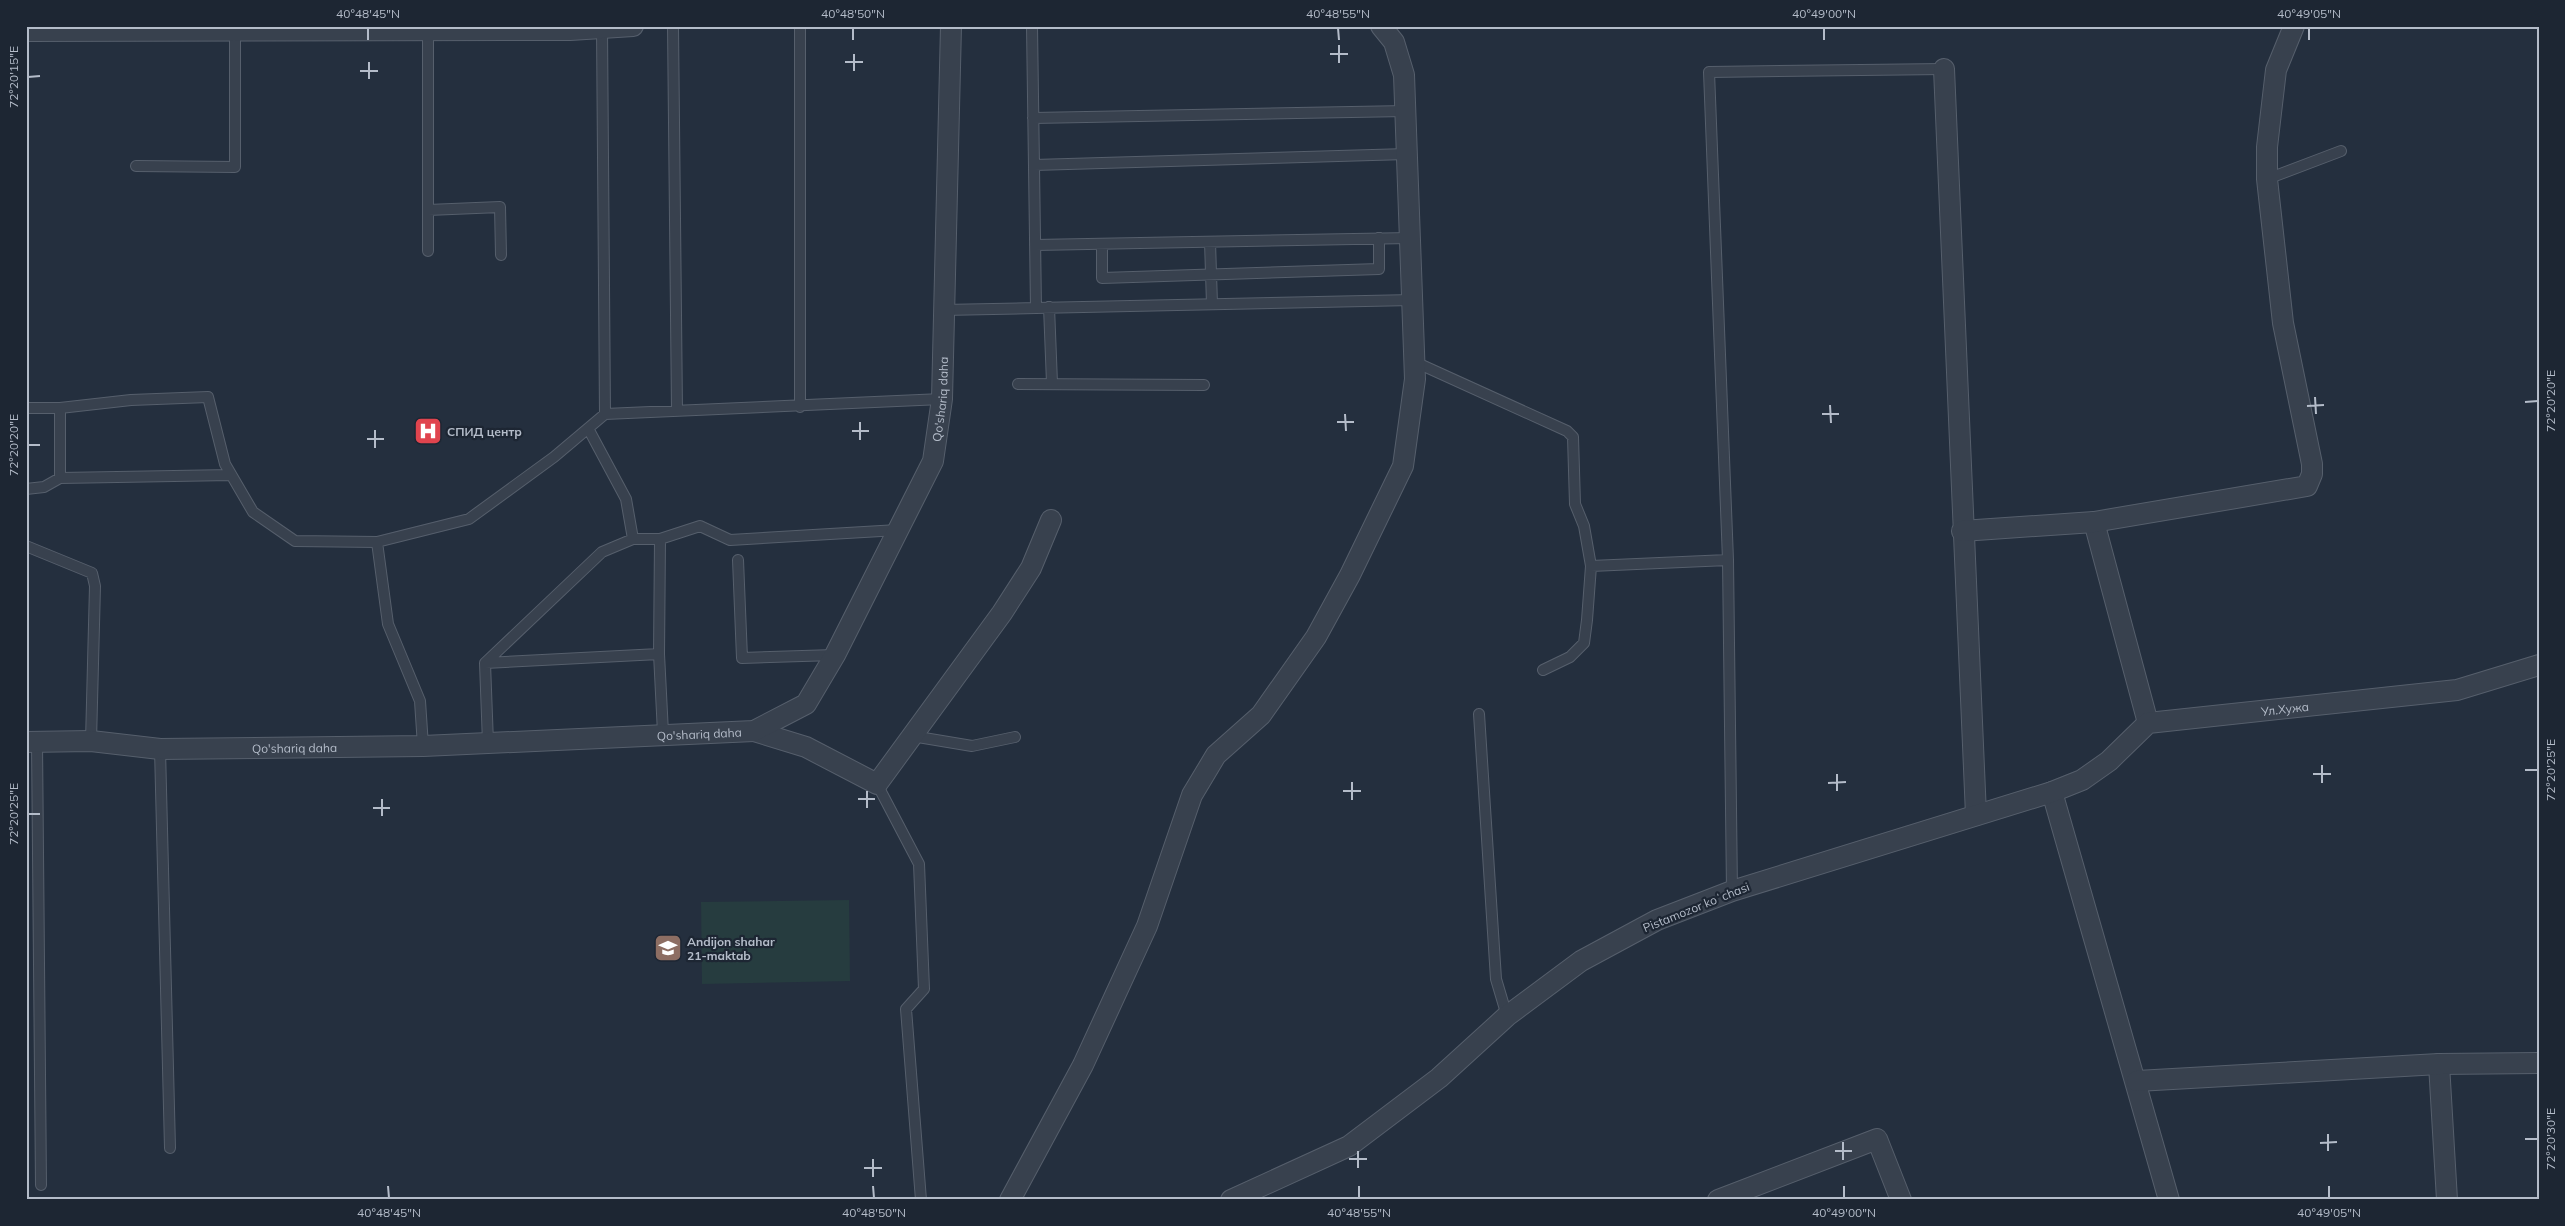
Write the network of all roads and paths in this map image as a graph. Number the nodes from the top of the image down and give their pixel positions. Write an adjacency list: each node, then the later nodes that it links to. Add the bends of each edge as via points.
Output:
1 (633, 26): 8 (street)
2 (673, 26): 44 (lane)
3 (800, 26): 41 (lane)
4 (951, 26): 35 (street, Qo'shariq daha)
5 (1032, 26): 16 (lane)
6 (1381, 26): 15 (street, via 1394,42 1404,75)
7 (2294, 26): 21 (street, via 2276,70 2267,147)
8 (602, 28): 12 (street); 45 (lane)
9 (75, 29): 10 (street); 11 (street)
10 (169, 29): 13 (street)
11 (26, 31)
12 (428, 31): 13 (street); 22 (lane)
13 (235, 32): 20 (lane, via 235,167)
14 (1944, 69): 53 (street); 59 (lane, via 1709,72)
15 (1406, 111): 16 (lane); 18 (street)
16 (1033, 118): 19 (lane)
17 (2341, 151): 21 (lane)
18 (1407, 154): 19 (lane); 24 (street)
19 (1034, 165): 27 (lane)
20 (136, 166)
21 (2267, 178): 51 (street, via 2283,323 2312,464 2310,481 2306,486)
22 (428, 210): 28 (lane); 29 (lane, via 500,207)
23 (1378, 238): 24 (lane); 25 (lane); 30 (lane, via 1379,269)
24 (1410, 238): 31 (street)
25 (1210, 242): 26 (lane); 30 (lane)
26 (1102, 244): 27 (lane); 30 (lane, via 1102,278)
27 (1035, 245): 34 (lane)
28 (428, 251)
29 (501, 255)
30 (1211, 274): 32 (lane)
31 (1413, 300): 32 (lane); 36 (street)
32 (1212, 304): 33 (lane)
33 (1049, 307): 34 (lane); 37 (lane)
34 (1036, 308): 35 (lane)
35 (943, 310): 40 (street, Qo'shariq daha)
36 (1415, 362): 60 (lane, via 1567,431 1574,438 1575,504 1584,526); 88 (street, via 1403,466 1316,637 1261,715 1216,755 1192,795 1147,926 1084,1065)
37 (1052, 383): 38 (lane); 39 (lane)
38 (1018, 384)
39 (1204, 385)
40 (942, 399): 41 (lane); 52 (street, Qo'shariq daha, via 933,461)
41 (800, 407): 44 (lane)
42 (26, 408): 43 (lane)
43 (60, 408): 47 (lane, via 132,400 208,397); 48 (lane)
44 (677, 411): 45 (lane)
45 (605, 414): 46 (lane)
46 (589, 430): 54 (lane, via 626,499); 56 (lane, via 468,519)
47 (231, 476): 48 (lane); 56 (lane, via 252,512 295,541)
48 (60, 478): 49 (lane, via 44,487)
49 (26, 489)
50 (1051, 520): 70 (street, via 1032,568)
51 (2094, 522): 53 (street); 67 (street)
52 (900, 530): 55 (lane, via 730,540 700,526); 62 (street, Qo'shariq daha)
53 (1962, 531): 79 (street)
54 (633, 539): 55 (lane); 63 (lane, via 602,552)
55 (660, 539): 61 (lane)
56 (377, 542): 75 (lane, via 388,624 420,701)
57 (26, 546): 72 (lane, via 92,573 95,586)
58 (738, 560): 62 (lane, via 742,658)
59 (1728, 560): 60 (lane); 80 (lane)
60 (1591, 566): 65 (lane, via 1584,643 1570,657)
61 (659, 654): 63 (lane); 69 (lane)
62 (835, 655): 68 (street, Qo'shariq daha, via 806,704)
63 (485, 663): 74 (lane)
64 (2539, 664): 67 (street, Ул.Хужа, via 2457,690)
65 (1543, 670)
66 (1479, 714): 81 (lane, via 1496,979)
67 (2148, 723): 78 (street, via 2109,761 2082,780)
68 (754, 731): 69 (street, Qo'shariq daha); 77 (street, via 806,747)
69 (663, 733): 74 (street, Qo'shariq daha)
70 (912, 736): 71 (lane, via 972,746); 77 (street)
71 (1014, 737)
72 (91, 741): 73 (street, Qo'shariq daha); 76 (street, Qo'shariq daha)
73 (32, 742): 86 (lane)
74 (488, 742): 75 (street, Qo'shariq daha)
75 (423, 746): 76 (street, Qo'shariq daha)
76 (160, 748): 85 (lane)
77 (877, 784): 87 (lane, via 919,864 924,989 906,1009)
78 (2052, 792): 79 (street, Pistamozor koʻchasi); 84 (street)
79 (1976, 815): 80 (street, Pistamozor koʻchasi)
80 (1732, 891): 81 (street, Pistamozor koʻchasi, via 1657,920 1580,961)
81 (1507, 1016): 89 (street, Pistamozor koʻchasi, via 1439,1078 1349,1146)
82 (2539, 1063): 83 (street)
83 (2438, 1064): 84 (street); 93 (street)
84 (2137, 1080): 92 (street)
85 (170, 1148)
86 (41, 1185)
87 (921, 1200)
88 (1010, 1200)
89 (1231, 1200)
90 (1718, 1200): 91 (street, via 1877,1139)
91 (1901, 1200)
92 (2169, 1200)
93 (2446, 1200)

